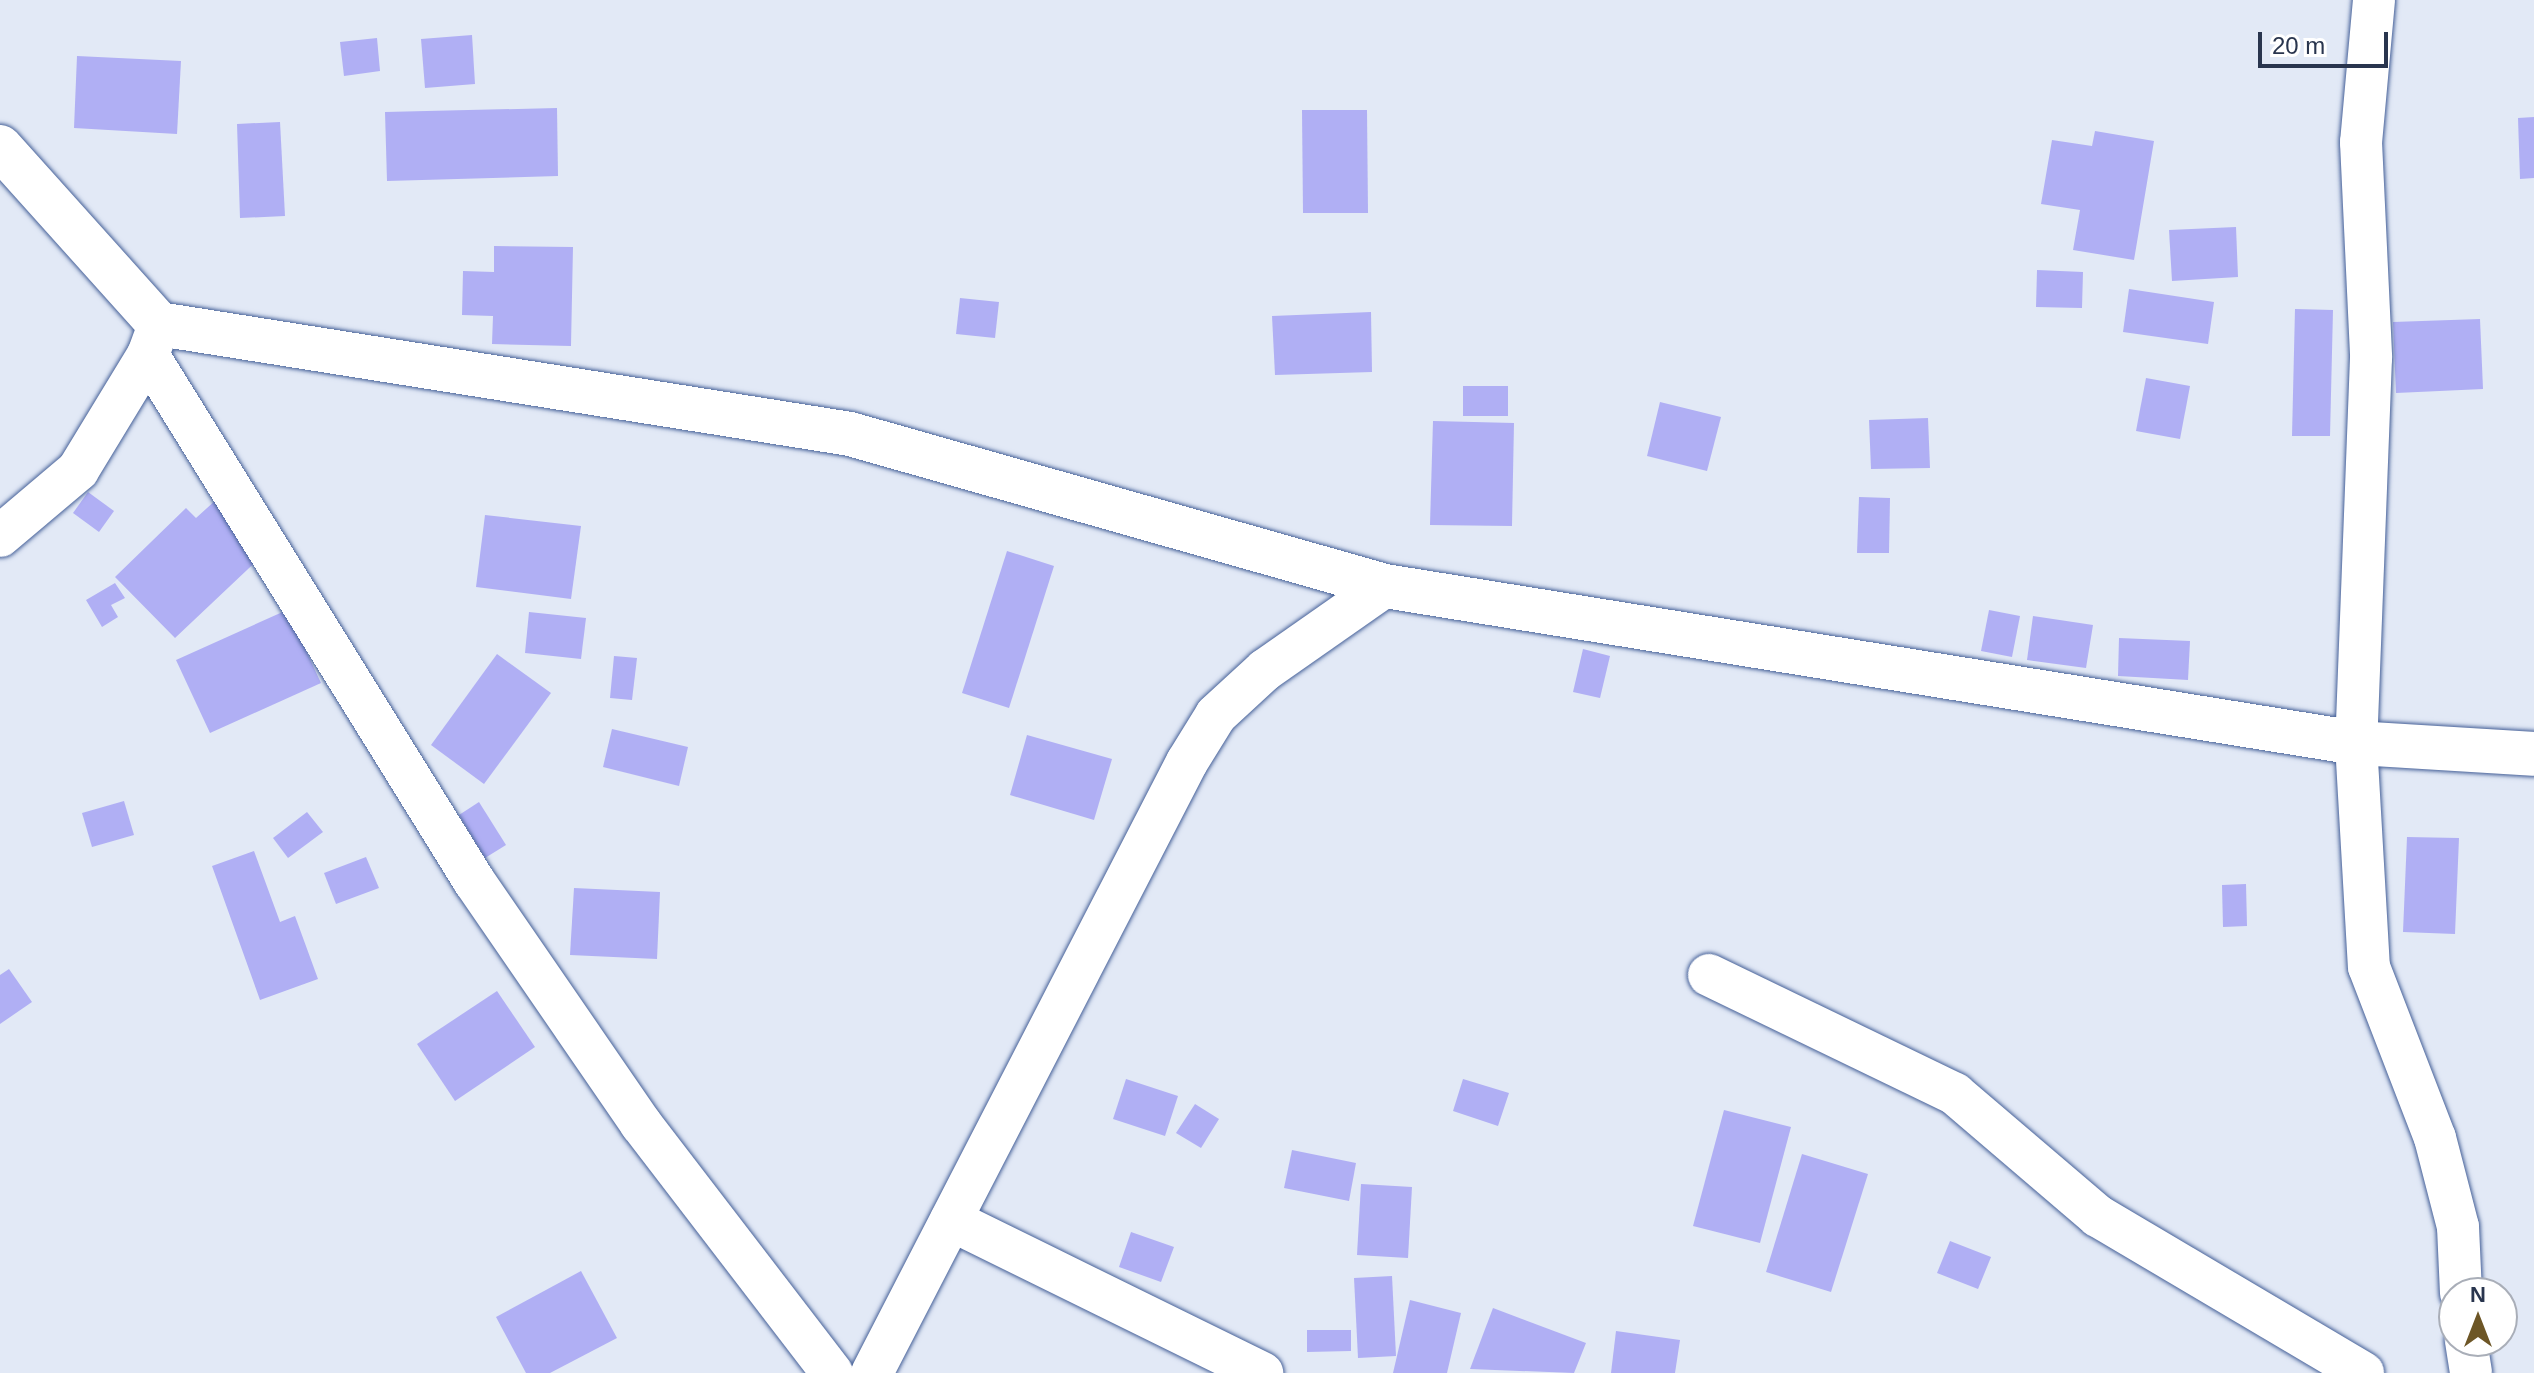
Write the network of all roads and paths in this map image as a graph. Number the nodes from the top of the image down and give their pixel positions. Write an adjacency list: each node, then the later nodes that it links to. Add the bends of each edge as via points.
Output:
1 (2374, 0): 6 (street, via 2361,142 2371,358)
2 (0, 147): 3 (street)
3 (154, 340): 4 (street, via 78,470); 5 (street, via 850,434); 11 (street, via 474,881 641,1124)
4 (0, 536)
5 (1385, 586): 6 (street); 9 (street, via 1265,670 1216,715)
6 (2356, 743): 7 (street); 10 (street, via 2369,967 2435,1138 2458,1227)
7 (2534, 754)
8 (1709, 975): 14 (street, via 1955,1094 2098,1216)
9 (951, 1220): 12 (street); 13 (street)
10 (2460, 1277)
11 (832, 1373)
12 (872, 1373)
13 (1262, 1373)
14 (2363, 1373)

